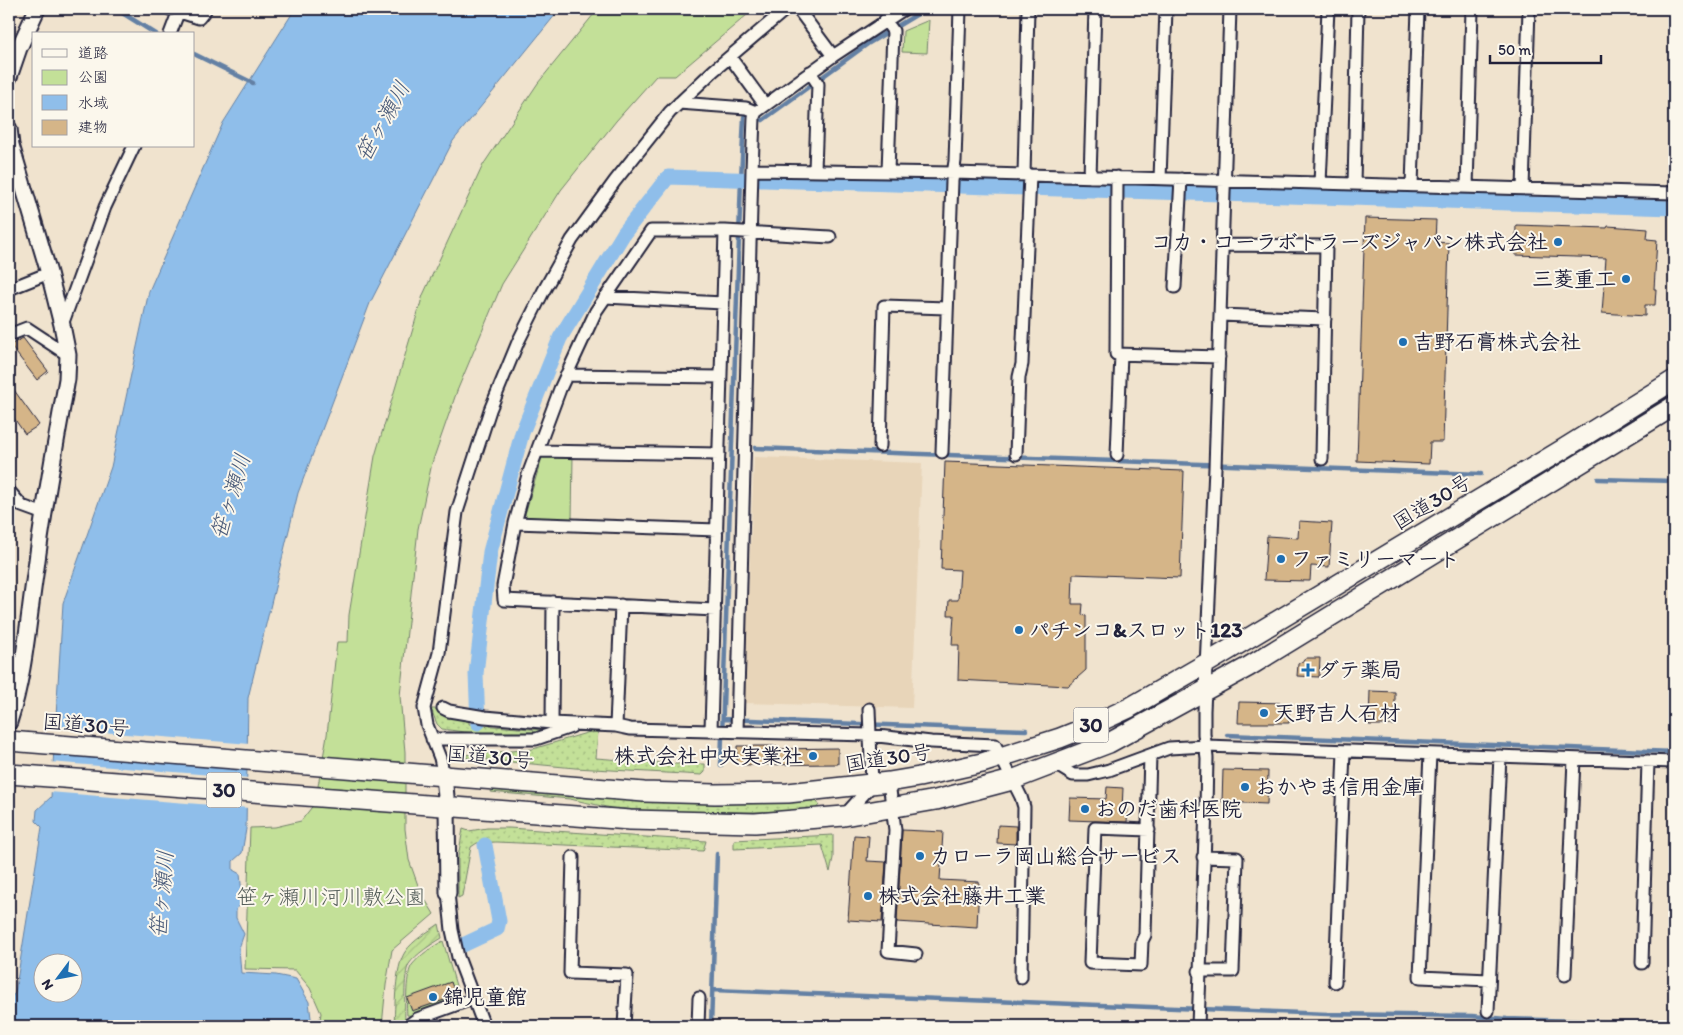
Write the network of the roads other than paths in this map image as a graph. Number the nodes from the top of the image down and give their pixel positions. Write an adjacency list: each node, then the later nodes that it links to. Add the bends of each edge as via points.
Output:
1 (37, 9): 21 (street)
2 (206, 9): 16 (street, via 199,18)
3 (786, 9): 20 (street)
4 (798, 9): 19 (street)
5 (960, 9): 33 (street, via 956,161)
6 (1028, 9): 32 (street)
7 (1094, 9): 30 (street)
8 (1166, 9): 31 (street)
9 (1230, 9): 41 (street)
10 (1328, 9): 34 (street)
11 (1358, 9): 35 (street)
12 (1418, 9): 36 (street)
13 (1472, 9): 38 (street)
14 (1529, 9): 39 (street)
15 (899, 10): 17 (street)
16 (174, 11): 18 (street)
17 (889, 26): 19 (street); 29 (street)
18 (171, 31)
19 (833, 56): 22 (street)
20 (730, 57): 23 (street); 24 (street)
21 (10, 69)
22 (814, 78): 24 (street); 27 (street)
23 (679, 103): 24 (street); 87 (street, via 615,181 570,243 518,342 490,410 457,512 439,653 424,708)
24 (761, 109): 28 (street, via 754,117)
25 (9, 129): 46 (street)
26 (133, 148): 54 (street, via 105,207)
27 (815, 170): 28 (street); 29 (street)
28 (752, 172): 43 (street, via 752,187)
29 (888, 172): 33 (street)
30 (1090, 176): 32 (street); 37 (street)
31 (1160, 178): 37 (street); 40 (street)
32 (1028, 181): 33 (street); 67 (street)
33 (952, 182): 51 (street)
34 (1320, 183): 35 (street); 41 (street)
35 (1354, 184): 36 (street)
36 (1412, 185): 38 (street)
37 (1117, 186): 56 (street, via 1116,354)
38 (1467, 186): 39 (street)
39 (1523, 188): 42 (street)
40 (1181, 189): 41 (street); 47 (street)
41 (1225, 190): 45 (street)
42 (1674, 193)
43 (738, 231): 44 (street); 49 (street, via 651,231); 50 (street); 85 (street)
44 (830, 236)
45 (1223, 245): 52 (street); 53 (street, via 1326,246)
46 (49, 273): 48 (street); 54 (street)
47 (1175, 287)
48 (9, 289)
49 (606, 297): 50 (street); 59 (street, via 596,311)
50 (723, 302): 60 (street)
51 (947, 308): 63 (street, via 884,306); 65 (street)
52 (1220, 315): 53 (street); 58 (street)
53 (1325, 319): 69 (street)
54 (62, 325): 57 (street)
55 (9, 335): 57 (street, via 27,328)
56 (1121, 354): 58 (street); 68 (street)
57 (68, 355): 71 (street, via 67,379)
58 (1219, 357): 77 (street)
59 (566, 375): 60 (street); 64 (street)
60 (721, 377): 66 (street)
61 (1674, 380): 77 (highway, 国道30号 / 30)
62 (1674, 406): 78 (highway, 国道30号 / 30)
63 (880, 446)
64 (537, 450): 66 (street); 72 (street)
65 (942, 452)
66 (719, 454): 73 (street)
67 (1016, 454)
68 (1117, 455)
69 (1322, 459)
70 (9, 491): 71 (street, via 22,506)
71 (44, 514): 81 (street)
72 (514, 523): 73 (street); 74 (street, via 503,586 504,600)
73 (717, 530): 76 (street)
74 (553, 602): 75 (street); 82 (street)
75 (621, 606): 76 (street); 84 (street)
76 (715, 610): 85 (street)
77 (1208, 663): 78 (street); 98 (highway, 国道30号 / 30, via 1129,708 1060,738)
78 (1206, 691): 89 (street); 97 (highway, 国道30号 / 30, via 1109,743)
79 (443, 708): 82 (street, via 485,717)
80 (869, 713): 86 (street)
81 (9, 722)
82 (552, 723): 83 (street)
83 (577, 724): 84 (street); 87 (street, via 536,739)
84 (616, 726): 85 (street, via 696,731)
85 (728, 727): 86 (street)
86 (869, 733): 98 (street, via 931,742 995,745); 101 (street)
87 (432, 738): 100 (street)
88 (18, 742): 100 (highway, 国道30号 / 30)
89 (1206, 746): 90 (street); 92 (street, via 1169,748); 106 (street)
90 (1344, 751): 91 (street); 114 (street)
91 (1430, 754): 93 (street); 113 (street, via 1420,977)
92 (1150, 755): 97 (street, via 1088,775 1073,775); 104 (street)
93 (1500, 756): 94 (street); 113 (street)
94 (1574, 759): 95 (street); 111 (street)
95 (1648, 761): 96 (street); 109 (street)
96 (1674, 762)
97 (1055, 764): 98 (highway, 国道30号 / 30, via 1031,773)
98 (1007, 769): 101 (highway, 国道30号 / 30, via 919,777); 101 (highway, 国道30号 / 30, via 936,800); 112 (street, via 1024,807)
99 (16, 775): 102 (highway, 国道30号 / 30)
100 (444, 776): 101 (highway, 国道30号 / 30, via 644,792); 102 (street)
101 (886, 793): 103 (highway, 国道30号 / 30); 103 (street); 108 (street, via 895,830 888,951)
102 (447, 807): 103 (highway, 国道30号 / 30, via 630,820 711,822 756,823); 107 (street)
103 (844, 816)
104 (1149, 830): 104 (street, via 1140,965 1090,963 1094,828)
105 (573, 857): 120 (street, via 570,973 627,975)
106 (1203, 857): 110 (street); 110 (street, via 1237,858 1233,971)
107 (448, 893): 116 (street, via 458,957)
108 (916, 954)
109 (1642, 963)
110 (1199, 971): 122 (street)
111 (1565, 975)
112 (1021, 977)
113 (1489, 980): 117 (street)
114 (1335, 982)
115 (699, 998): 121 (street)
116 (472, 999): 118 (street, via 417,1019); 119 (street)
117 (1488, 1011)
118 (410, 1026)
119 (484, 1026)
120 (624, 1026)
121 (698, 1026)
122 (1198, 1026)

